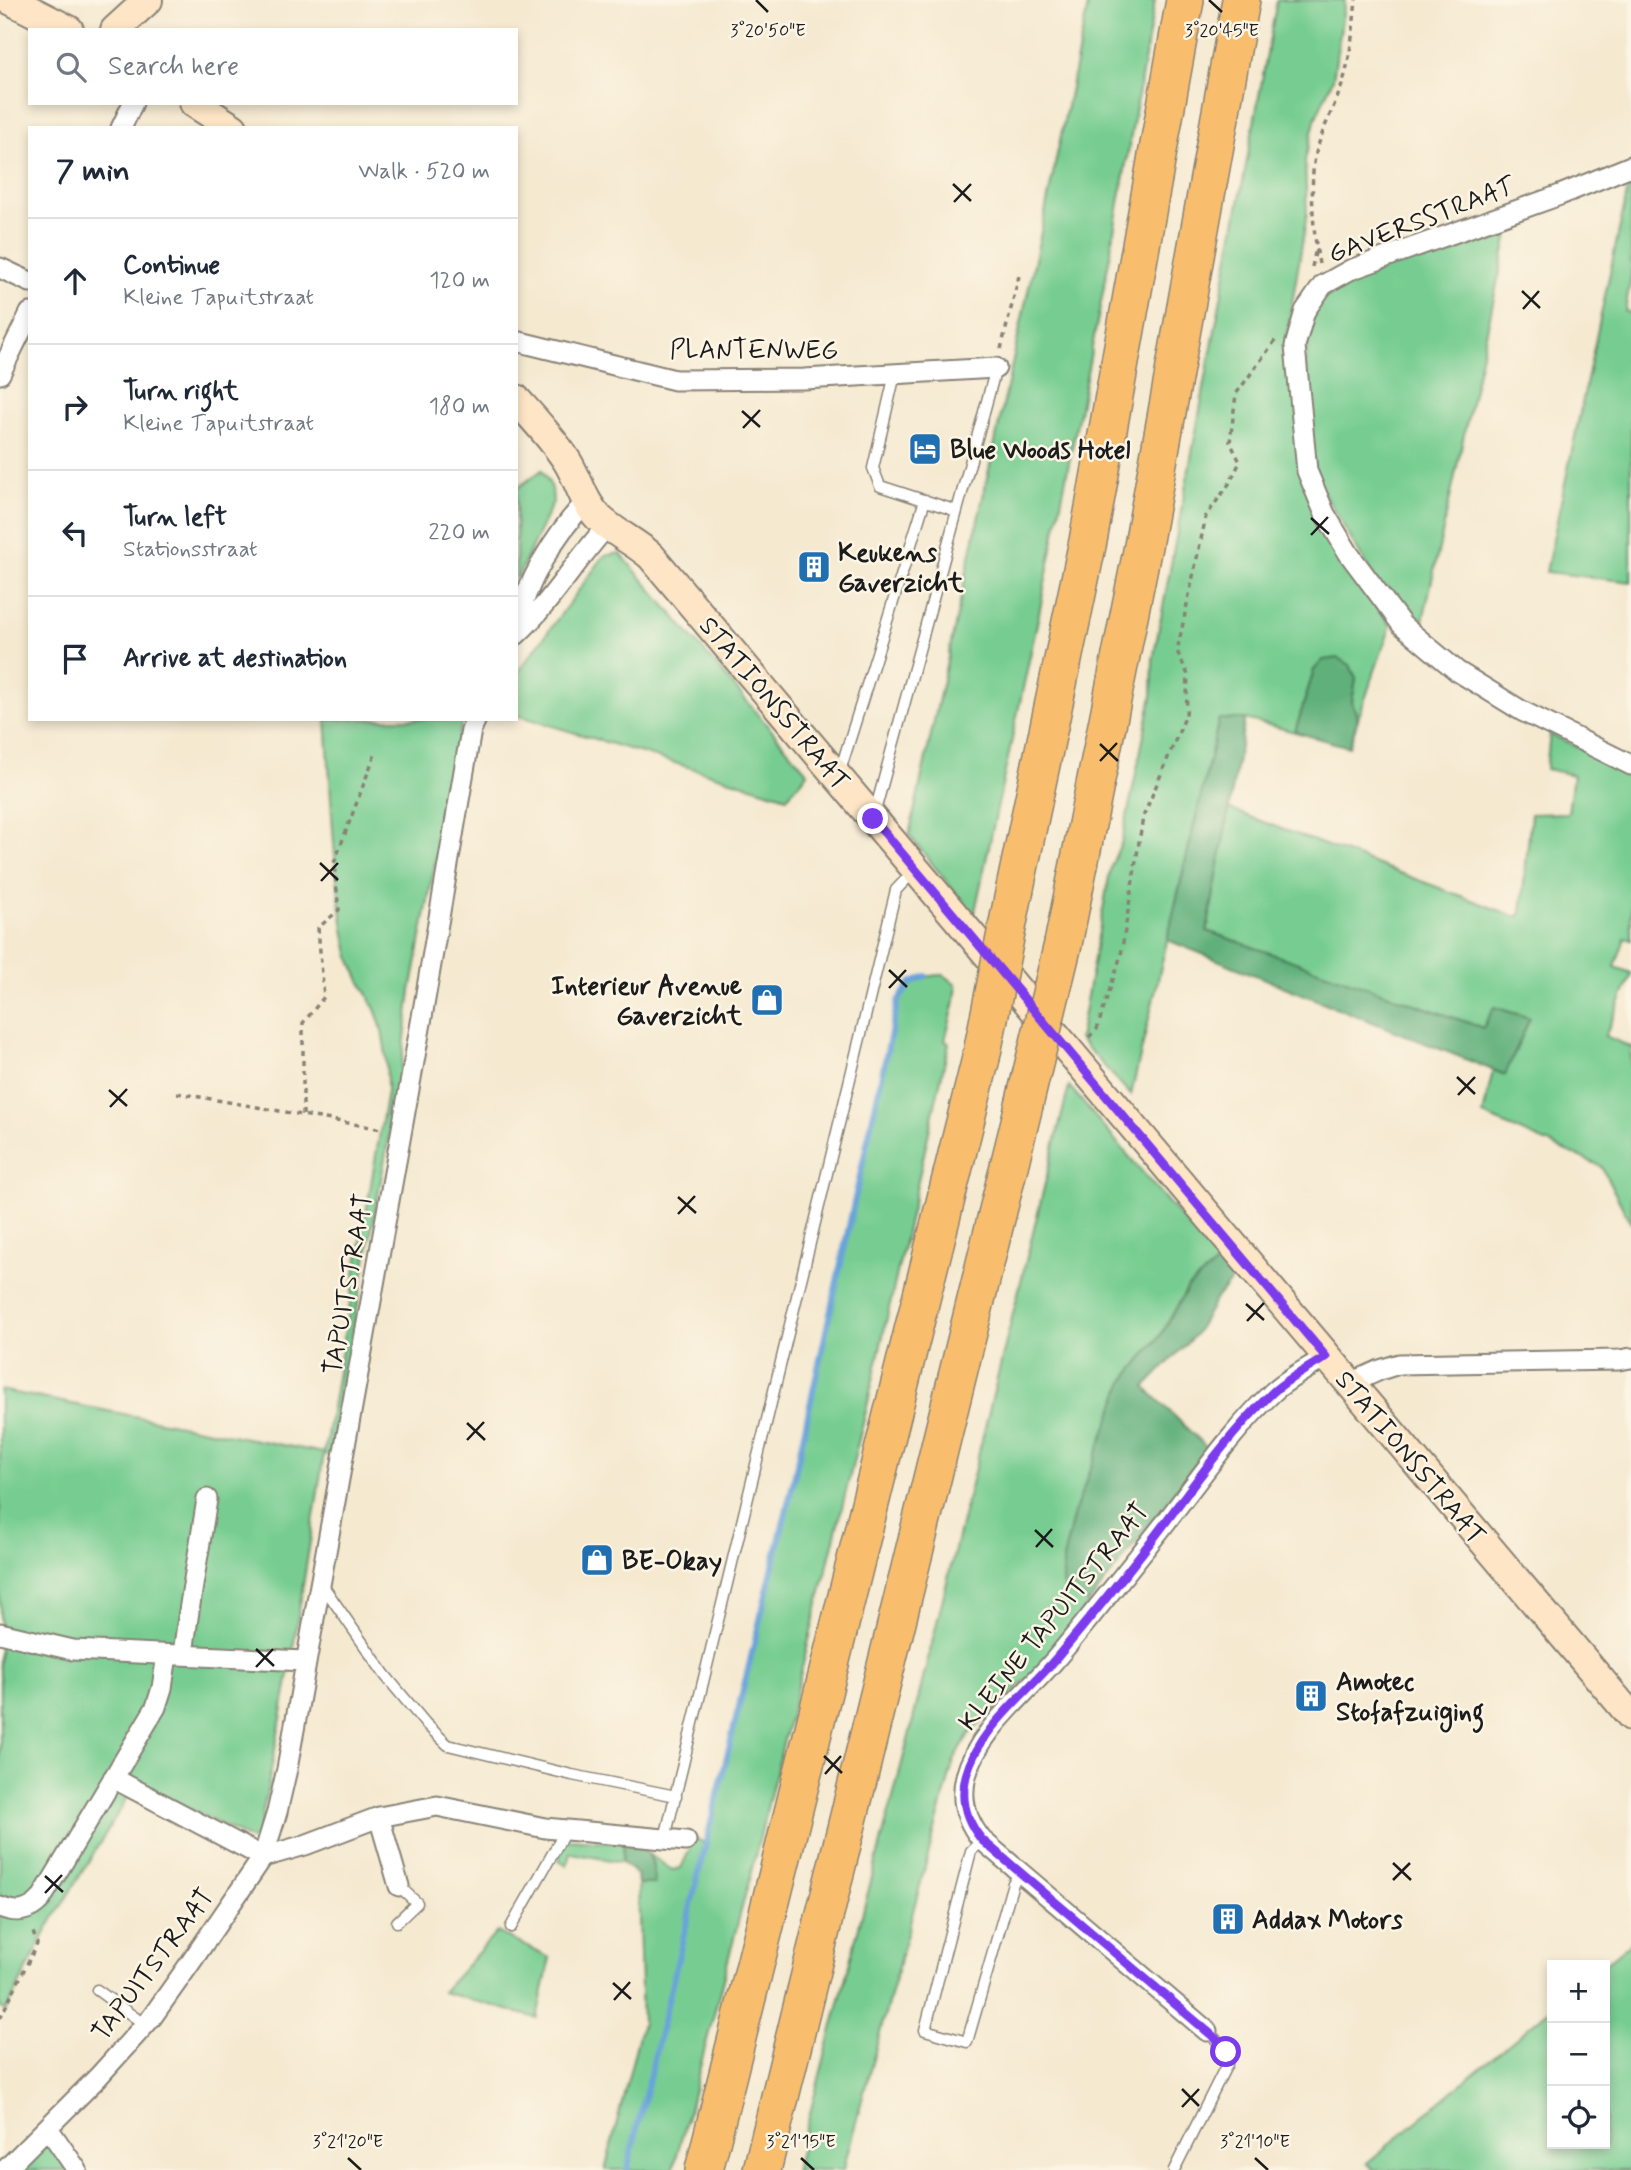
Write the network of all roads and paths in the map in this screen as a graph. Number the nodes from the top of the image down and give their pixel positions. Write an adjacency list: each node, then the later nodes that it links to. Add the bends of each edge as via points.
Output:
1 (10, 0): 6 (street)
2 (148, 0): 7 (street)
3 (1185, 0): 71 (highway, bridge, via 1088,541 981,1058)
4 (1241, 0): 72 (highway, bridge, via 1143,546 1063,944)
5 (1356, 0): 13 (path, via 1351,52 1319,140 1313,172)
6 (65, 28)
7 (117, 28)
8 (132, 105): 10 (street)
9 (197, 105): 11 (street)
10 (122, 126)
11 (230, 126)
12 (1631, 166): 16 (street, GAVERSSTRAAT)
13 (1316, 248): 16 (path); 16 (path)
14 (0, 268): 17 (street)
15 (1019, 276): 21 (path)
16 (1317, 279): 33 (street, GAVERSSTRAAT, via 1295,346 1301,422 1307,471 1349,554 1402,625 1457,671 1522,711)
17 (28, 281)
18 (28, 317): 22 (street)
19 (1279, 335): 37 (path, via 1236,394 1230,442 1240,462 1206,516 1178,651 1188,675 1186,715 1143,817 1121,955 1097,1029)
20 (518, 341): 23 (street, PLANTENWEG, via 675,380)
21 (996, 368): 23 (street, PLANTENWEG); 27 (lane)
22 (0, 374)
23 (895, 374): 25 (lane, via 873,468 880,486)
24 (518, 401): 26 (street, STATIONSSTRAAT, via 569,464)
25 (925, 500): 27 (lane); 34 (lane)
26 (586, 502): 28 (street, STATIONSSTRAAT); 29 (street, via 548,552)
27 (957, 511): 35 (lane)
28 (608, 526): 30 (street); 34 (street, STATIONSSTRAAT, via 651,556)
29 (518, 618)
30 (518, 633)
31 (475, 721): 40 (street, TAPUITSTRAAT)
32 (375, 754): 39 (path, via 334,863 339,910 318,928 324,997 303,1023)
33 (1631, 765)
34 (838, 778): 35 (street, STATIONSSTRAAT)
35 (873, 819): 36 (street, STATIONSSTRAAT)
36 (916, 869): 37 (street, STATIONSSTRAAT); 51 (lane, via 896,890)
37 (1068, 1051): 41 (street, STATIONSSTRAAT)
38 (177, 1093): 39 (path)
39 (303, 1115): 40 (path)
40 (402, 1133): 45 (street, TAPUITSTRAAT)
41 (1326, 1357): 43 (street, STATIONSSTRAAT); 55 (street, KLEINE TAPUITSTRAAT, via 1275,1390 1229,1438 1057,1657 976,1751 963,1797 966,1814)
42 (1631, 1358): 43 (street, via 1399,1364)
43 (1349, 1384): 49 (street, STATIONSSTRAAT)
44 (207, 1500): 47 (street, via 194,1586)
45 (321, 1583): 48 (street, TAPUITSTRAAT); 51 (lane, via 385,1675 448,1745)
46 (0, 1633): 47 (street, via 73,1650)
47 (175, 1655): 48 (street); 50 (street, via 156,1707)
48 (305, 1661): 57 (street, TAPUITSTRAAT, via 287,1769)
49 (1631, 1716)
50 (113, 1778): 57 (street); 61 (street, via 41,1899)
51 (676, 1796): 54 (lane)
52 (379, 1816): 53 (street, via 437,1806); 57 (street); 59 (street)
53 (566, 1830): 54 (street); 63 (lane)
54 (665, 1838): 56 (street)
55 (982, 1840): 58 (street, KLEINE TAPUITSTRAAT); 58 (lane, via 971,1851 925,2030 968,2042 1013,1883)
56 (686, 1841)
57 (263, 1857): 66 (street, TAPUITSTRAAT)
58 (1021, 1874): 67 (street, KLEINE TAPUITSTRAAT)
59 (399, 1886): 62 (lane, via 417,1903)
60 (0, 1907): 61 (street)
61 (25, 1910): 65 (path, via 37,1944)
62 (397, 1922)
63 (512, 1927)
64 (97, 1990): 66 (lane)
65 (0, 2018)
66 (145, 2024): 68 (street, TAPUITSTRAAT)
67 (1207, 2031): 73 (lane, via 1221,2043 1227,2064)
68 (48, 2127): 69 (street, TAPUITSTRAAT); 70 (street)
69 (5, 2170)
70 (77, 2170)
71 (704, 2170)
72 (762, 2170)
73 (1174, 2170)

